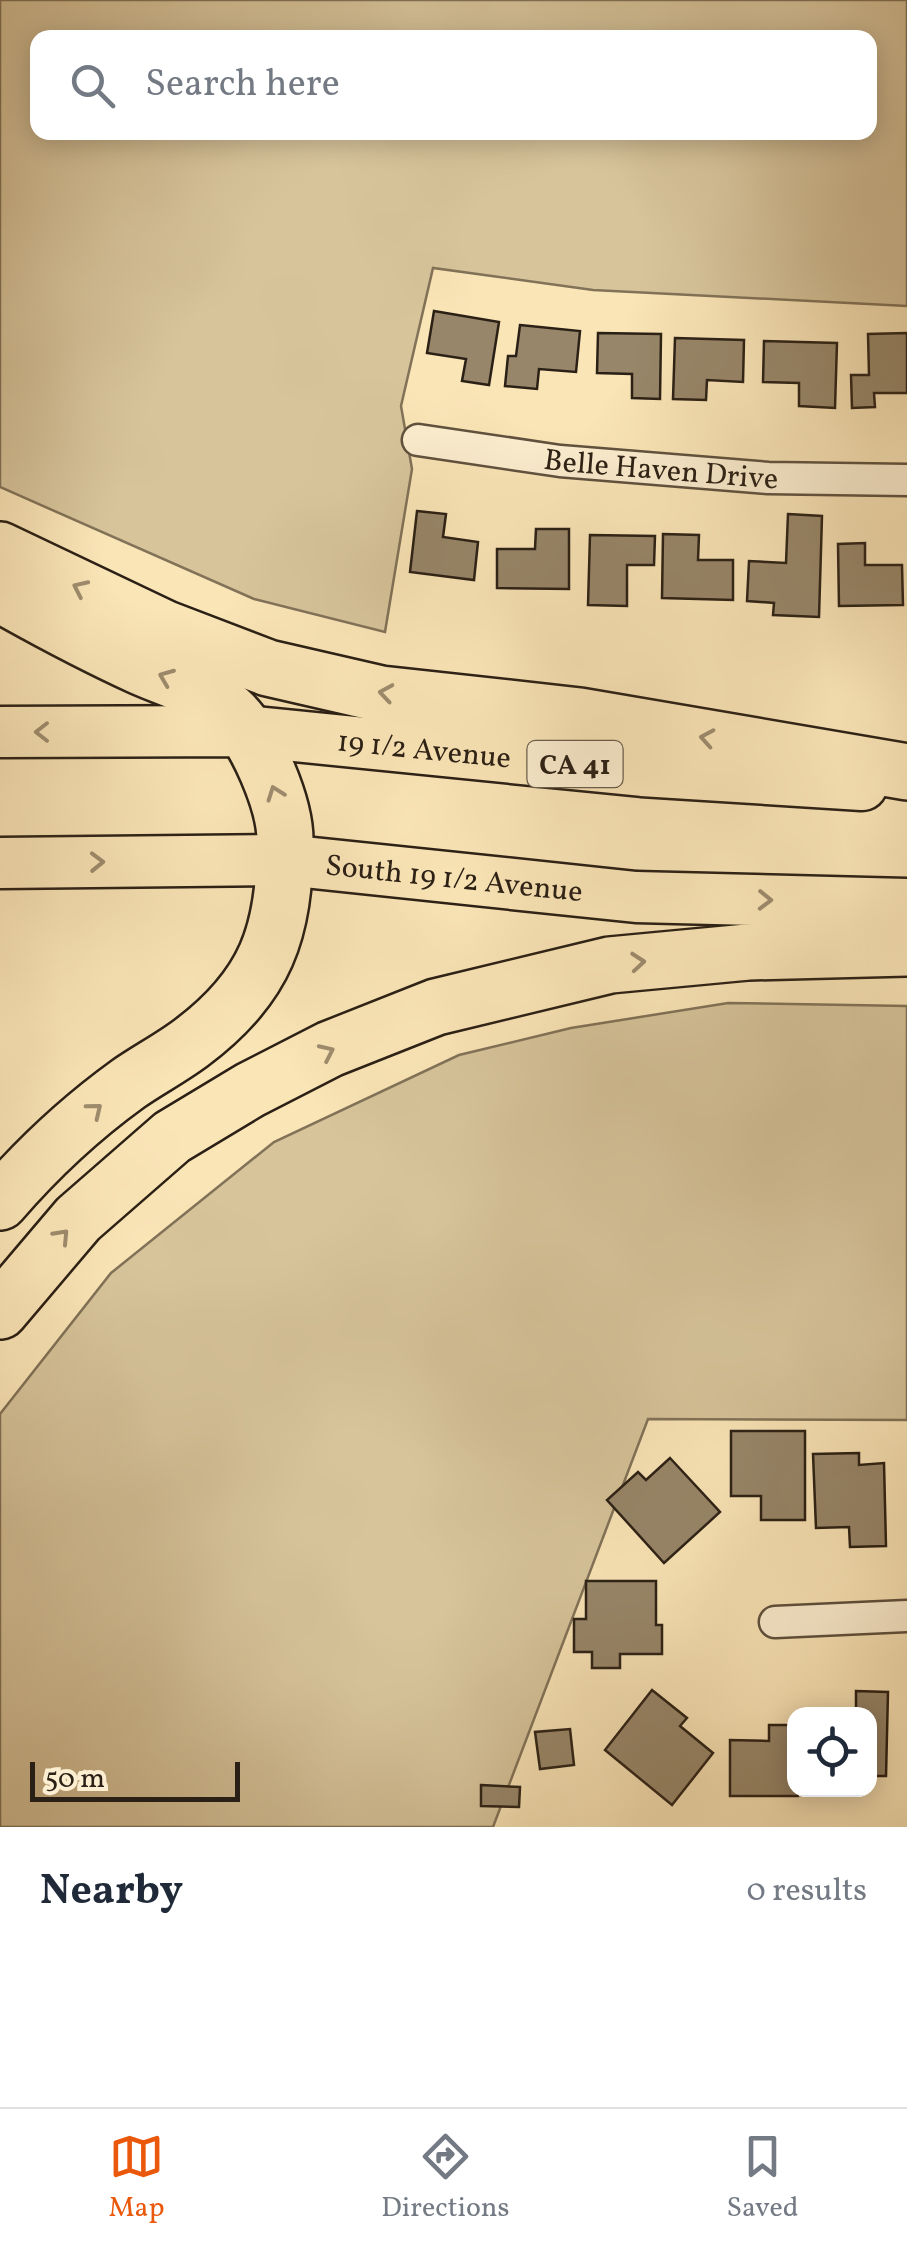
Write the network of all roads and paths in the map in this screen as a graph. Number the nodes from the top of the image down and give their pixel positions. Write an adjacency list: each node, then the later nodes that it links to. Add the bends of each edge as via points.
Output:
1 (418, 440): 2 (street, Belle Haven Drive, via 560,461 768,478)
2 (907, 480)
3 (0, 550): 7 (highway, one-way to 3, via 580,716 382,694 268,668 166,629)
4 (0, 594): 5 (highway, one-way to 4, via 229,710 191,687)
5 (245, 731): 6 (highway, 19 1/2 Avenue / CA 41, one-way to 6); 8 (highway, 19 1/2 Avenue / CA 41, via 642,771); 9 (highway, one-way to 5, via 277,792)
6 (0, 732)
7 (907, 772)
8 (907, 788)
9 (285, 860): 10 (highway, South 19 1/2 Avenue, one-way to 9); 11 (highway, South 19 1/2 Avenue, one-way to 11, via 636,896); 13 (highway, one-way to 9, via 62,1136 236,1004 268,956)
10 (0, 863)
11 (907, 904)
12 (907, 948): 14 (highway, one-way to 12, via 78,1219 172,1137 330,1050 436,1007 610,965 748,952)
13 (0, 1202)
14 (0, 1311)
15 (907, 1616): 16 (street)
16 (775, 1622)

